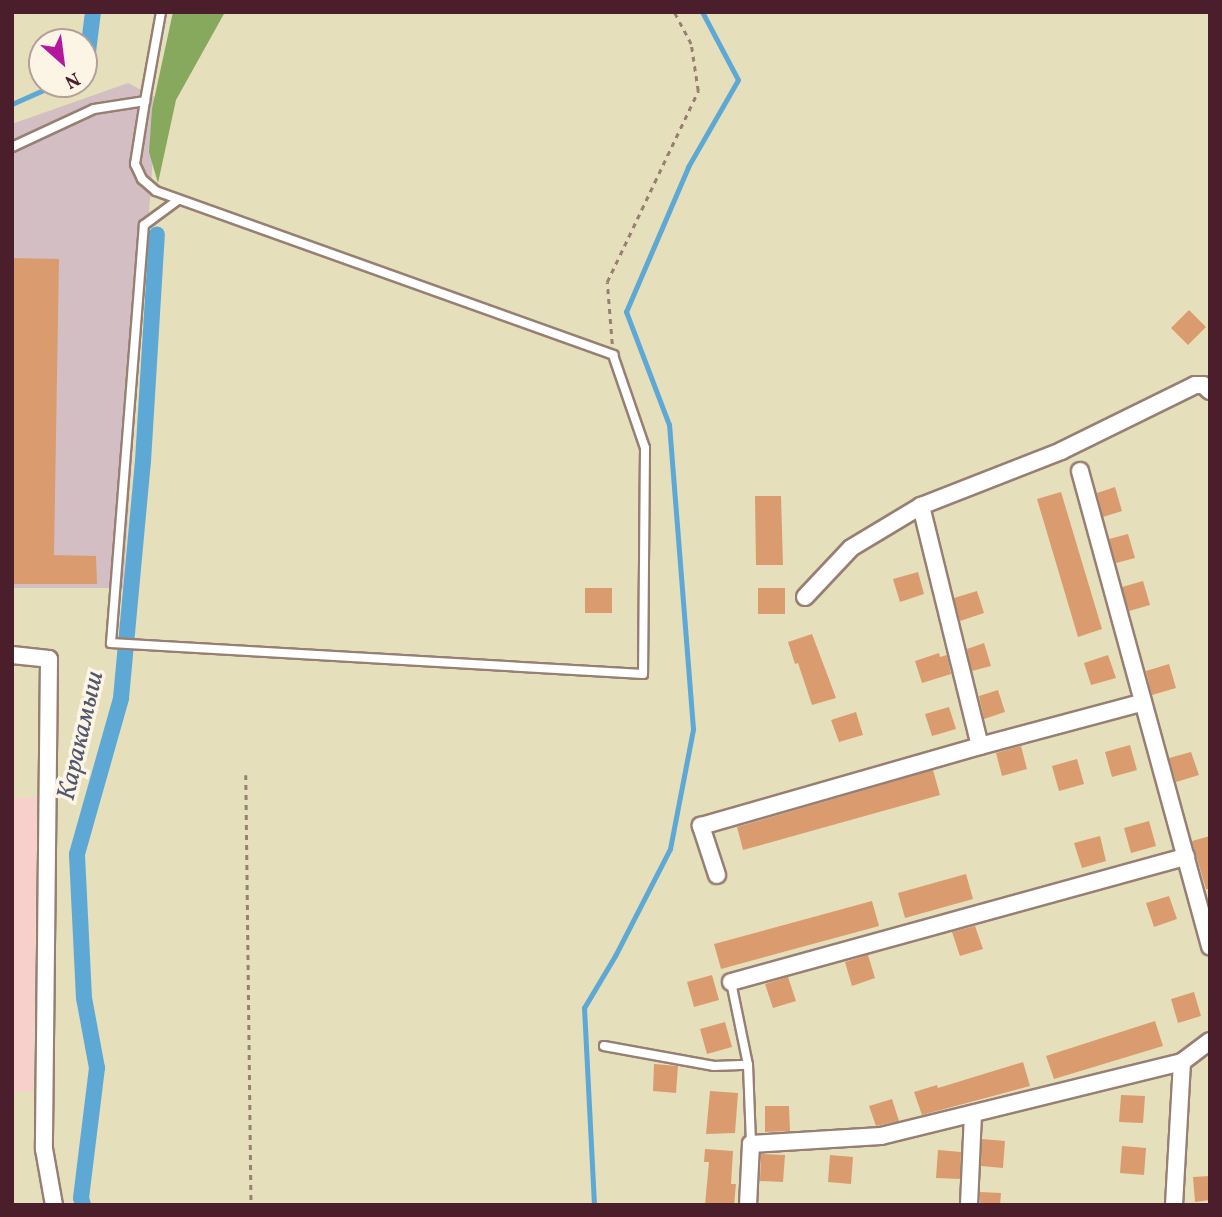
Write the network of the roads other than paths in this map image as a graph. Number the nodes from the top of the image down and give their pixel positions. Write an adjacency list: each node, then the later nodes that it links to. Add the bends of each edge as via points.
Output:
1 (161, 12): 2 (lane)
2 (145, 101): 3 (lane, via 94,109); 4 (lane, via 135,164 142,179 156,191)
3 (12, 147)
4 (178, 200): 4 (lane, via 613,355 645,448 643,674 111,643 144,225)
5 (1210, 391): 7 (street, via 1195,385 1061,451)
6 (1080, 471): 10 (street)
7 (921, 506): 8 (street, via 851,548); 11 (street)
8 (806, 597)
9 (12, 655): 22 (street, via 49,659 44,1149)
10 (1141, 703): 11 (street); 12 (street)
11 (980, 746): 13 (street, via 701,826)
12 (1186, 857): 14 (street); 15 (street)
13 (717, 875)
14 (1210, 947)
15 (731, 982): 19 (lane)
16 (1210, 1041): 18 (street)
17 (604, 1046): 19 (lane, via 713,1066)
18 (1182, 1062): 20 (street); 25 (street)
19 (748, 1066): 21 (lane)
20 (973, 1114): 21 (street, via 881,1136); 24 (street)
21 (751, 1144): 23 (street)
22 (54, 1205)
23 (748, 1205)
24 (970, 1205)
25 (1174, 1205)

